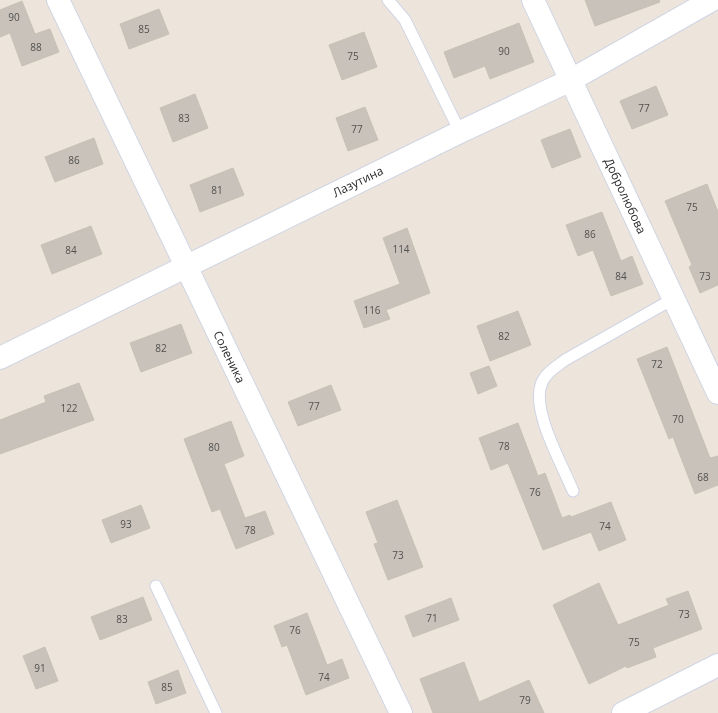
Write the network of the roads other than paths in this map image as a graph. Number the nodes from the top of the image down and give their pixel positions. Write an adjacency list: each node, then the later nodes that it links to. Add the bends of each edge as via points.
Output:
1 (58, 0): 7 (street, Соленика)
2 (388, 0): 6 (lane, via 404,20)
3 (533, 0): 5 (street, Добролюбова)
4 (712, 0): 5 (street, Лазутина)
5 (571, 80): 6 (street, Лазутина); 8 (street, Добролюбова)
6 (460, 132): 7 (street, Лазутина)
7 (186, 267): 9 (street, Лазутина); 15 (street, Соленика)
8 (673, 299): 10 (street, Добролюбова); 11 (lane, via 565,360 541,383 538,399 542,416)
9 (0, 358)
10 (718, 393)
11 (573, 491)
12 (156, 586): 14 (lane)
13 (718, 665): 16 (street)
14 (216, 713)
15 (401, 713)
16 (623, 713)

